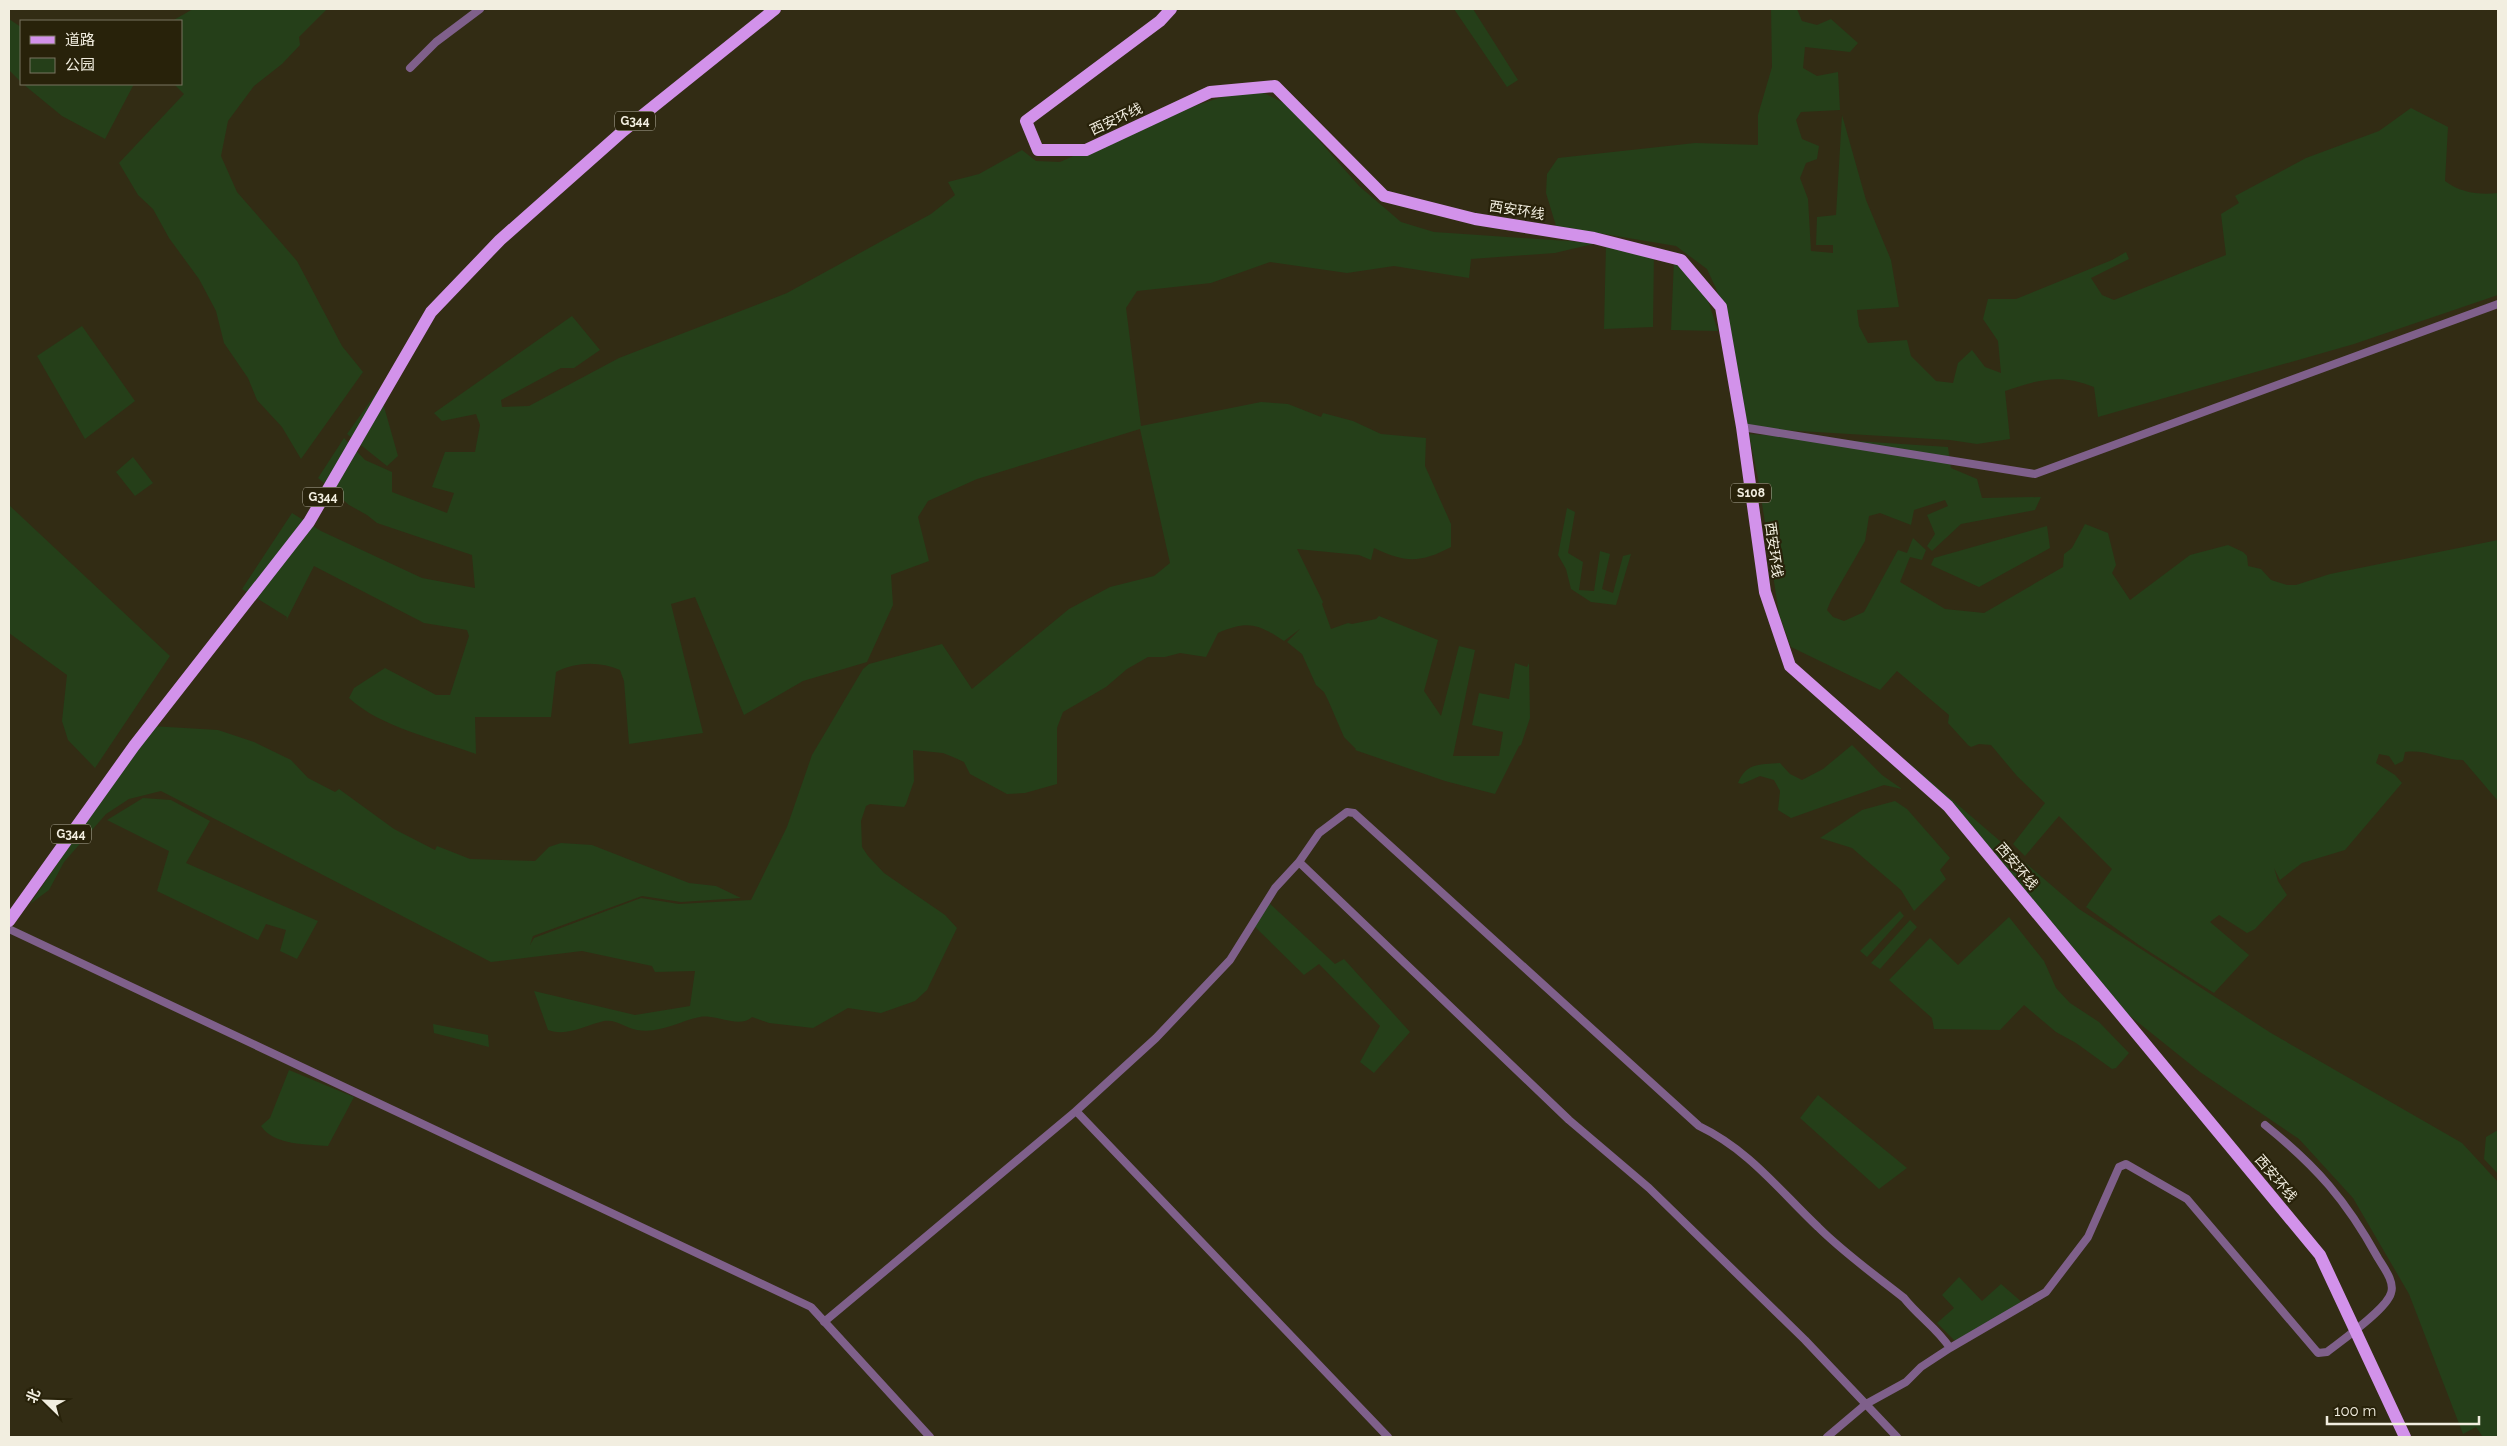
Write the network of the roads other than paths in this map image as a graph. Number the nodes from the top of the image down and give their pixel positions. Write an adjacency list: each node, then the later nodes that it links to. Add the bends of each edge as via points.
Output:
1 (480, 9): 4 (street, via 436,42)
2 (775, 9): 8 (main road, G344, via 623,130 500,240 431,312 309,522 134,746)
3 (1170, 9): 6 (main road, 西安环线 / S108, via 1160,21 1026,121 1038,150 1086,150 1210,92 1275,86 1384,196 1476,219 1594,238 1681,260 1721,306)
4 (410, 68)
5 (2498, 304): 6 (street, via 2035,474)
6 (1742, 427): 13 (main road, 西安环线 / S108, via 1765,592 1790,666 1948,806 2320,1255)
7 (1299, 862): 10 (street, via 1275,888 1230,960 1156,1038); 14 (street, via 1319,833 1347,812 1354,813 1699,1126 1755,1162 1819,1229 1904,1298); 15 (street, via 1569,1120 1649,1188)
8 (9, 921)
9 (9, 929): 12 (street, via 810,1306)
10 (1076, 1111): 12 (street); 17 (street)
11 (2265, 1125): 13 (street, via 2324,1178 2358,1222 2390,1278 2392,1293 2384,1306)
12 (824, 1322): 16 (street)
13 (2355, 1330): 14 (street, via 2327,1352 2318,1353 2187,1199 2126,1164 2119,1167 2088,1238 2046,1292); 20 (main road, 西安环线 / S108)
14 (1950, 1348): 15 (street, via 1906,1382)
15 (1866, 1404): 18 (street); 19 (street)
16 (930, 1437)
17 (1388, 1437)
18 (1827, 1437)
19 (1897, 1437)
20 (2404, 1437)

